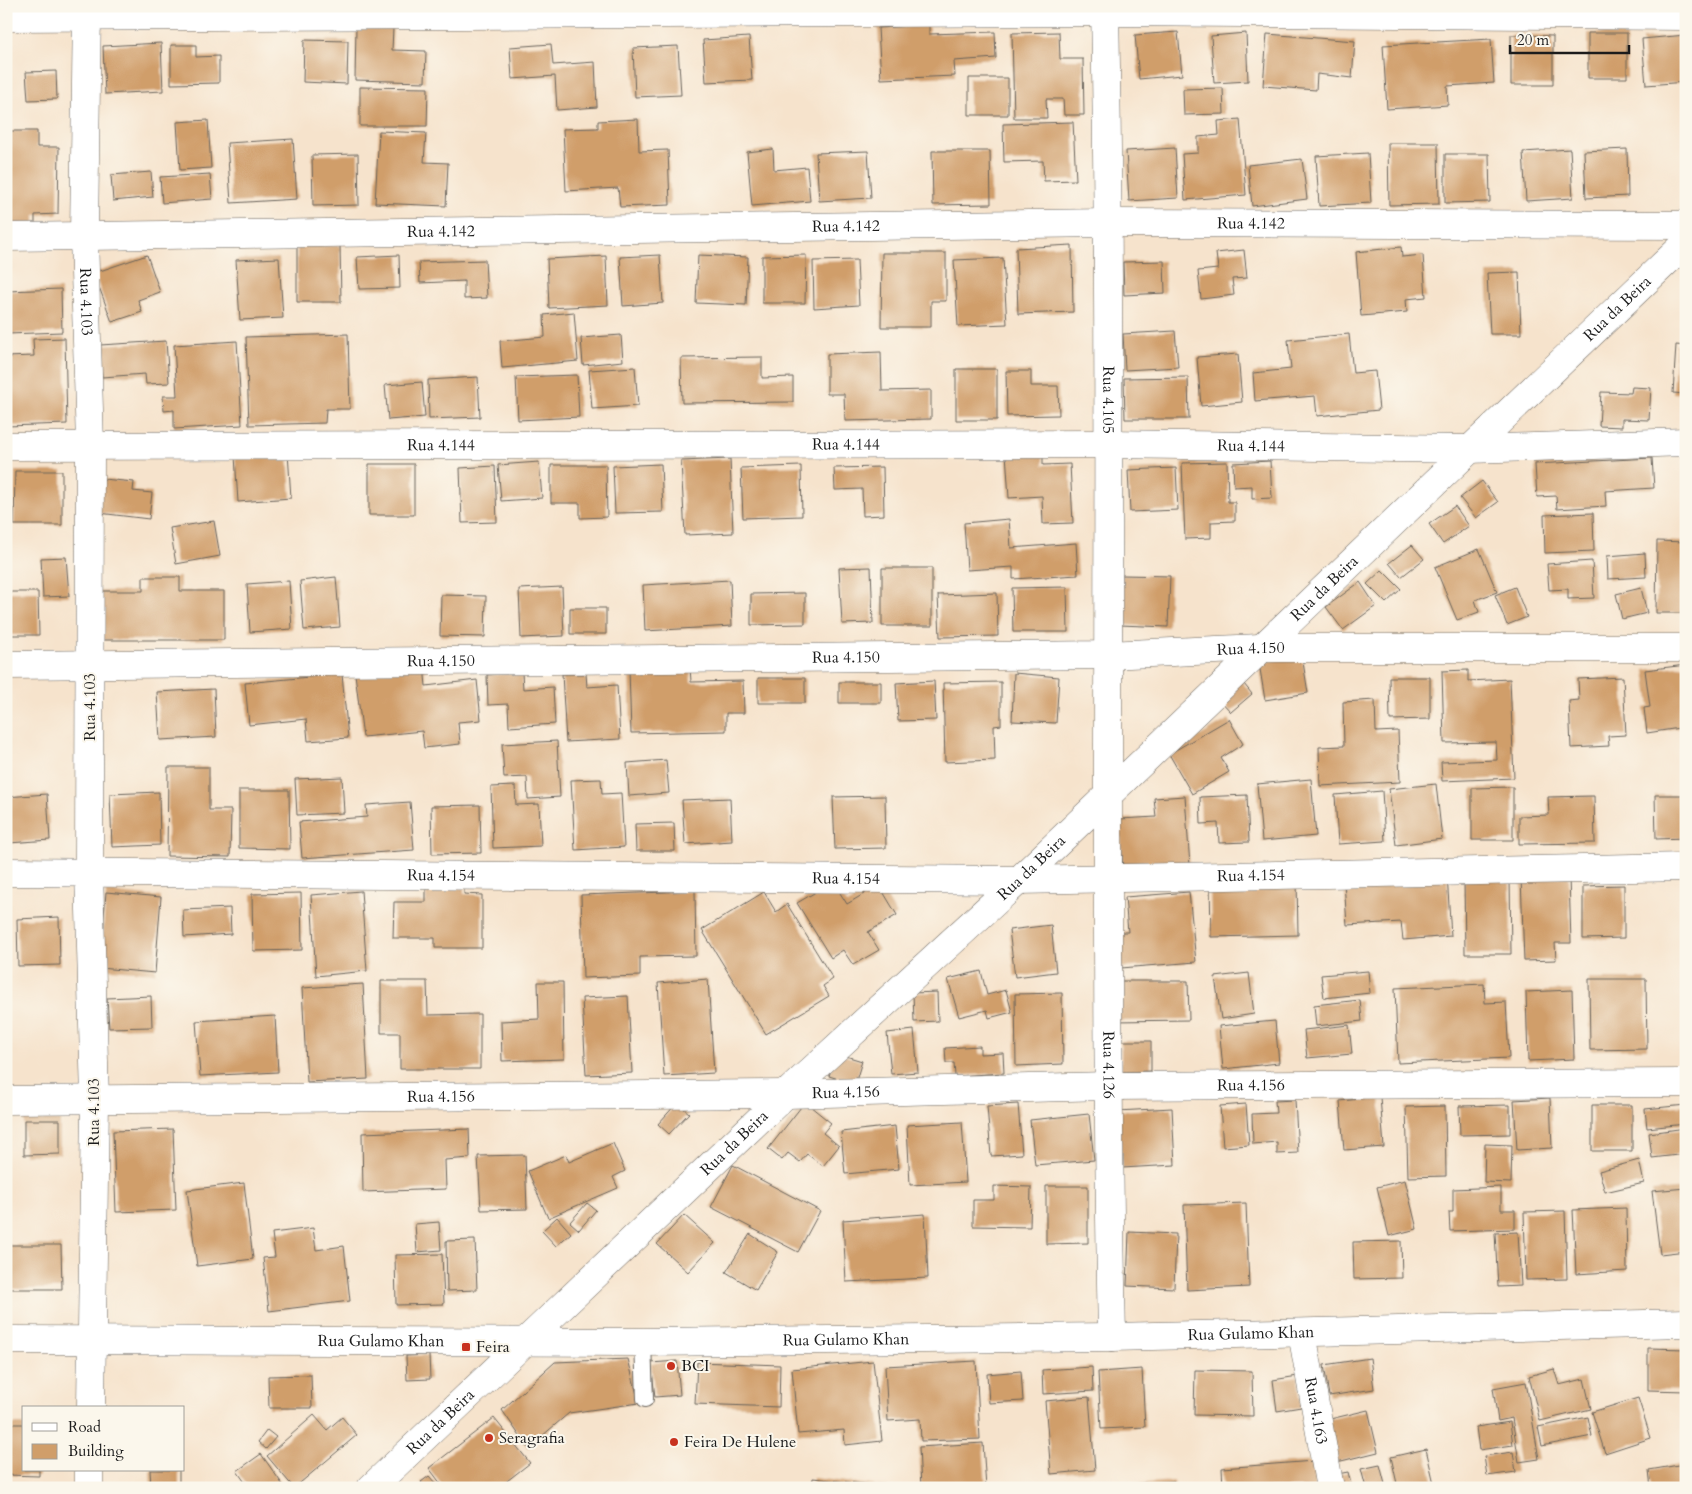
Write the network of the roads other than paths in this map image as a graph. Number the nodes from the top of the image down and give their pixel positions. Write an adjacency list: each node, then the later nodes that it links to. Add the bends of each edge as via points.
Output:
1 (1105, 9): 2 (street); 4 (street); 5 (street, Rua 4.105)
2 (87, 10): 3 (street); 7 (street, Rua 4.103)
3 (6, 16)
4 (1686, 16)
5 (1109, 223): 6 (street, Rua 4.142); 7 (street, Rua 4.142); 11 (street, Rua 4.105)
6 (1686, 225)
7 (84, 236): 8 (street, Rua 4.142); 12 (street, Rua 4.103)
8 (6, 237)
9 (1686, 242): 14 (street, Rua da Beira)
10 (1686, 442): 14 (street, Rua 4.144)
11 (1107, 444): 12 (street, Rua 4.144); 14 (street, Rua 4.144); 17 (street, Rua 4.105)
12 (90, 445): 13 (street, Rua 4.144); 19 (street, Rua 4.103)
13 (6, 446)
14 (1470, 449): 15 (street, Rua da Beira)
15 (1260, 648): 16 (street, Rua 4.150); 17 (street, Rua 4.150); 20 (street, Rua da Beira)
16 (1686, 648)
17 (1107, 655): 19 (street, Rua 4.150); 20 (street, Rua 4.105)
18 (6, 665): 19 (street, Rua 4.150)
19 (90, 665): 22 (street, Rua 4.103)
20 (1108, 793): 24 (street, Rua 4.126); 25 (street, Rua da Beira)
21 (1686, 867): 24 (street, Rua 4.154)
22 (89, 871): 23 (street, Rua 4.154); 25 (street, Rua 4.154); 30 (street, Rua 4.103)
23 (6, 872)
24 (1110, 877): 25 (street, Rua 4.154); 27 (street, Rua 4.126)
25 (1019, 880): 28 (street, Rua da Beira)
26 (1686, 1083): 27 (street, Rua 4.156)
27 (1107, 1086): 28 (street, Rua 4.156); 33 (street, Rua 4.126)
28 (786, 1094): 30 (street, Rua 4.156); 36 (street, Rua da Beira)
29 (6, 1100): 30 (street, Rua 4.156)
30 (95, 1100): 35 (street, Rua 4.103)
31 (1686, 1323): 32 (street, Rua Gulamo Khan)
32 (1302, 1333): 33 (street, Rua Gulamo Khan); 43 (street, Rua 4.163)
33 (1112, 1337): 37 (street, Rua Gulamo Khan)
34 (6, 1340): 35 (street, Rua Gulamo Khan)
35 (92, 1340): 36 (street, Rua Gulamo Khan); 39 (street, Rua 4.103)
36 (523, 1342): 37 (street, Rua Gulamo Khan); 42 (street, Rua da Beira)
37 (643, 1342): 38 (lane)
38 (645, 1399)
39 (91, 1406)
40 (90, 1472): 41 (street)
41 (89, 1488)
42 (371, 1488)
43 (1330, 1488)

